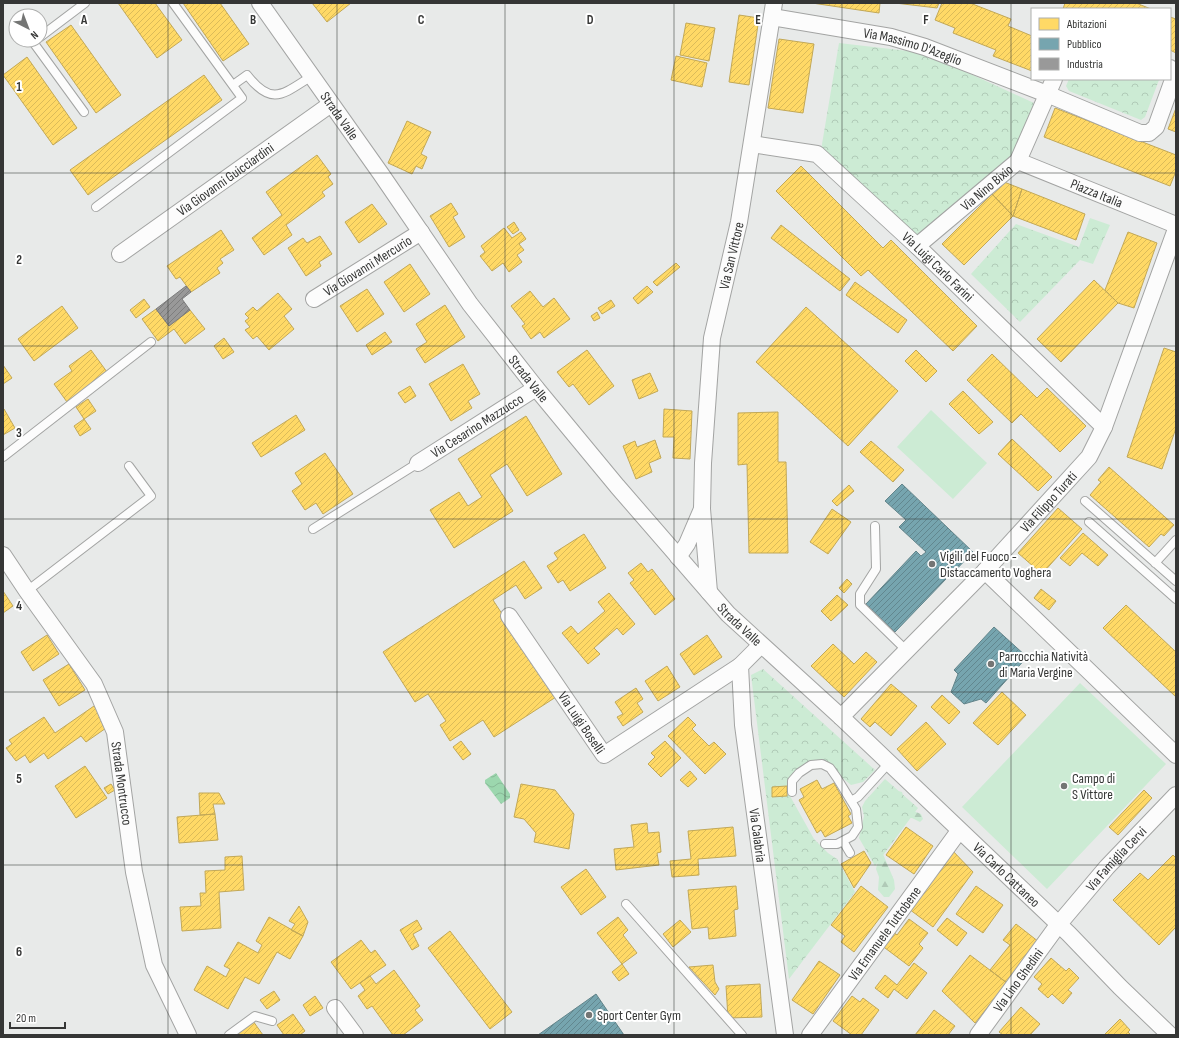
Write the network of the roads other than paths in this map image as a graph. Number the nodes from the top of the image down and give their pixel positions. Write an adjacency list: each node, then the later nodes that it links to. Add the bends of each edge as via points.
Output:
1 (85, 3): 5 (lane)
2 (173, 3): 10 (lane)
3 (260, 3): 8 (street, Strada Valle)
4 (773, 10): 11 (street, Via Massimo D'Azeglio, via 925,47); 14 (street, Via San Vittore)
5 (48, 31)
6 (37, 48): 13 (lane)
7 (1171, 70): 11 (street, Via Massimo D'Azeglio, via 1174,77 1156,127 1149,133 1140,133)
8 (312, 76): 10 (lane, via 286,92 273,96 255,85 247,74); 12 (street, Strada Valle)
9 (1054, 80): 11 (street, Via Nino Bixio)
10 (233, 85): 16 (lane, via 242,98)
11 (1048, 94): 15 (street, Via Nino Bixio)
12 (331, 104): 18 (street, Strada Valle); 20 (street, Via Giovanni Guicciardini)
13 (84, 112)
14 (752, 144): 19 (street, Via Luigi Carlo Farini, via 817,154); 29 (street, Via San Vittore, via 739,222 712,338)
15 (1018, 161): 17 (street, Piazza Italia); 19 (street, Via Nino Bixio)
16 (96, 207)
17 (1176, 231): 24 (street, Via Filippo Turati)
18 (421, 232): 21 (street, Via Giovanni Mercurio); 23 (street, Strada Valle, via 470,304)
19 (917, 246): 24 (street, Via Luigi Carlo Farini)
20 (120, 254)
21 (314, 299)
22 (151, 342): 25 (lane)
23 (536, 388): 26 (street, Via Cesarino Mazzucco); 35 (street, Strada Valle)
24 (1104, 427): 37 (street, Via Filippo Turati, via 1089,457)
25 (3, 457)
26 (418, 463): 32 (lane)
27 (129, 466): 39 (lane, via 151,496)
28 (1085, 501): 36 (lane)
29 (702, 509): 35 (street, Via San Vittore, via 688,544); 40 (street, Via San Vittore)
30 (1089, 522): 41 (lane)
31 (874, 526): 44 (lane, via 876,569 860,594 860,605)
32 (313, 529)
33 (1176, 540): 36 (lane)
34 (3, 555): 39 (street, Strada Montrucco)
35 (678, 557): 40 (street, Strada Valle)
36 (1156, 563): 38 (lane)
37 (985, 572): 44 (street, Via Filippo Turati); 47 (street)
38 (1176, 581)
39 (27, 591): 60 (street, Strada Montrucco, via 94,684 115,732 134,872 154,965)
40 (709, 592): 43 (street, Strada Valle, via 728,614)
41 (1176, 600)
42 (509, 616): 45 (street, Via Luigi Boselli, via 604,755)
43 (761, 644): 45 (street); 46 (street, Strada Valle)
44 (906, 650): 46 (street, Via Filippo Turati)
45 (740, 666): 64 (street, Via Calabria, via 743,725)
46 (841, 717): 48 (street, Via Carlo Cattaneo)
47 (1176, 755)
48 (889, 763): 51 (lane, via 858,797); 52 (street, Via Carlo Cattaneo)
49 (792, 792): 51 (lane, via 792,781 799,773 811,765 822,764 830,768)
50 (1176, 795): 57 (street, Via Famiglia Cervi, via 1107,867)
51 (851, 801): 53 (lane, via 856,809 858,827 852,836)
52 (959, 831): 57 (street, Via Carlo Cattaneo); 65 (street, Via Emanuele Tuttobene)
53 (843, 841): 54 (lane, via 838,844); 55 (lane)
54 (825, 844)
55 (850, 853)
56 (626, 904): 63 (lane)
57 (1058, 925): 66 (street, Via Lino Ghedini); 67 (street, Via Carlo Cattaneo)
58 (335, 1008): 62 (street)
59 (272, 1021): 61 (lane, via 255,1016)
60 (188, 1035)
61 (229, 1035)
62 (355, 1035)
63 (742, 1035)
64 (785, 1035)
65 (810, 1035)
66 (978, 1035)
67 (1170, 1035)

